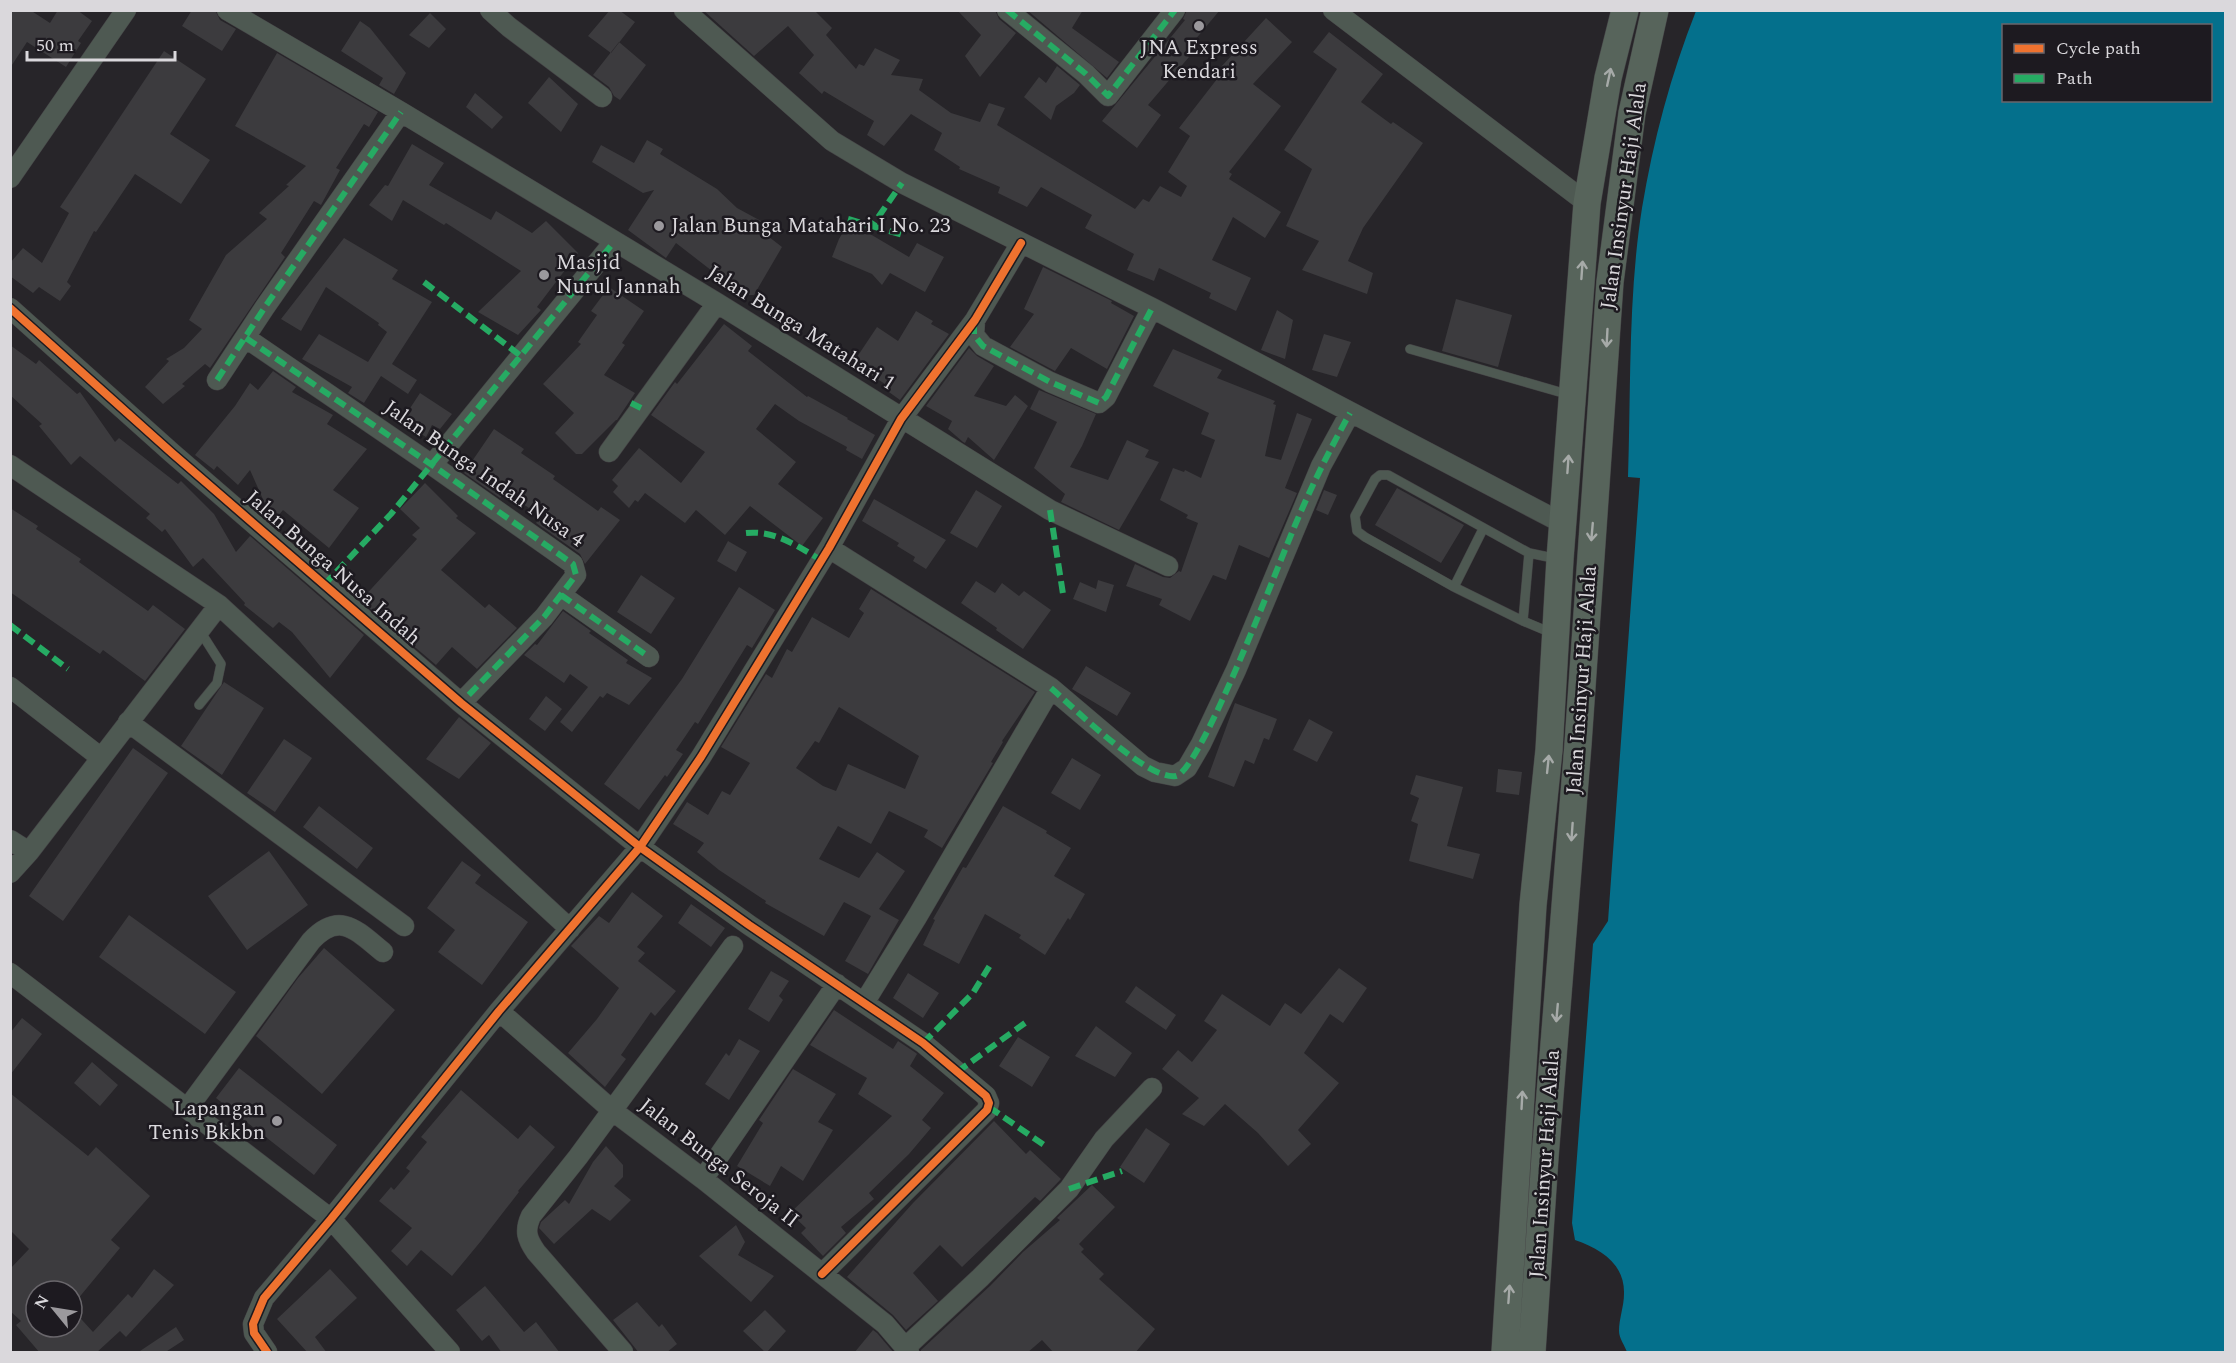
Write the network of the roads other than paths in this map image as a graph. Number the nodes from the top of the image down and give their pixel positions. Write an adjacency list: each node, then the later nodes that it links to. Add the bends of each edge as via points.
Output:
1 (126, 10): 12 (street)
2 (227, 10): 11 (street, Jalan Bunga Matahari 1)
3 (489, 10): 10 (street)
4 (684, 10): 15 (street, via 832,141 902,183)
5 (1007, 10): 6 (street, via 1108,96)
6 (1175, 10)
7 (1333, 10): 13 (street)
8 (1625, 10): 13 (main road, Jalan Insinyur Haji Alala, one-way to 8, via 1608,78)
9 (1656, 10): 71 (main road, Jalan Insinyur Haji Alala, one-way to 71, via 1632,113 1610,282)
10 (602, 97)
11 (401, 112): 14 (street, Jalan Bunga Matahari 1); 20 (street)
12 (10, 178)
13 (1587, 203): 23 (main road, Jalan Insinyur Haji Alala, one-way to 13)
14 (614, 242): 16 (street, Jalan Bunga Matahari 1); 28 (street)
15 (1021, 243): 18 (street); 19 (street)
16 (717, 303): 25 (street, Jalan Bunga Matahari 1); 26 (street)
17 (10, 308): 44 (street, Jalan Bunga Nusa Indah)
18 (1152, 309): 19 (street, via 1106,397 1099,403 983,346 974,335); 24 (street)
19 (975, 320): 25 (street)
20 (246, 338): 22 (street); 28 (street, Jalan Bunga Indah Nusa 4)
21 (1410, 350): 23 (lane)
22 (217, 380)
23 (1572, 395): 29 (main road, Jalan Insinyur Haji Alala, one-way to 23)
24 (1350, 412): 29 (street); 43 (street, via 1321,466 1236,670 1201,744 1183,772 1166,775 1143,766)
25 (901, 420): 31 (street); 34 (street, Jalan Bunga Matahari 1, via 1050,510)
26 (609, 452)
27 (10, 465): 37 (street)
28 (432, 465): 36 (street, Jalan Bunga Indah Nusa 4, via 573,564 576,574)
29 (1564, 524): 33 (main road, Jalan Insinyur Haji Alala)
30 (1483, 529): 32 (lane); 35 (lane); 35 (lane, via 1388,475 1375,479 1354,516 1357,531 1365,537)
31 (829, 548): 43 (street); 49 (street, via 701,757)
32 (1529, 553): 33 (lane); 38 (lane)
33 (1560, 559): 40 (main road, Jalan Insinyur Haji Alala)
34 (1168, 566)
35 (1454, 587): 38 (lane)
36 (561, 595): 41 (street); 44 (street, Jalan Bunga Indah Nusa 4)
37 (219, 605): 39 (street); 53 (street)
38 (1522, 621): 40 (lane)
39 (200, 631): 45 (lane, via 221,664 217,682); 46 (street)
40 (1556, 634): 70 (main road, Jalan Insinyur Haji Alala, one-way to 40, via 1533,905)
41 (649, 657)
42 (10, 687): 47 (street)
43 (1051, 688): 58 (street)
44 (461, 703): 49 (street, Jalan Bunga Nusa Indah)
45 (199, 705)
46 (128, 722): 47 (street); 52 (street)
47 (100, 758): 50 (street)
48 (10, 840): 50 (street)
49 (640, 847): 53 (street); 57 (street, Jalan Bunga Nusa Indah)
50 (29, 852): 51 (street)
51 (10, 873)
52 (404, 927)
53 (570, 929): 59 (street)
54 (733, 946): 62 (street)
55 (383, 952): 61 (street, via 355,929 334,925 322,929)
56 (10, 973): 61 (street)
57 (837, 984): 58 (street, Jalan Bunga Nusa Indah); 63 (street)
58 (864, 1003): 65 (street, Jalan Bunga Nusa Indah, via 923,1043 982,1091 989,1107)
59 (499, 1011): 62 (street, Jalan Bunga Seroja II); 64 (street)
60 (1152, 1088): 66 (street, via 1098,1146 1069,1189)
61 (187, 1109): 64 (street)
62 (613, 1111): 63 (street, Jalan Bunga Seroja II); 69 (street, via 531,1216 526,1235 536,1252)
63 (703, 1179): 65 (street, Jalan Bunga Seroja II)
64 (332, 1219): 67 (street, via 264,1298 253,1324 254,1333); 68 (street)
65 (822, 1274): 66 (street, Jalan Bunga Seroja II, via 885,1324)
66 (908, 1350)
67 (267, 1353)
68 (450, 1353)
69 (623, 1353)
70 (1505, 1353)
71 (1532, 1353)

